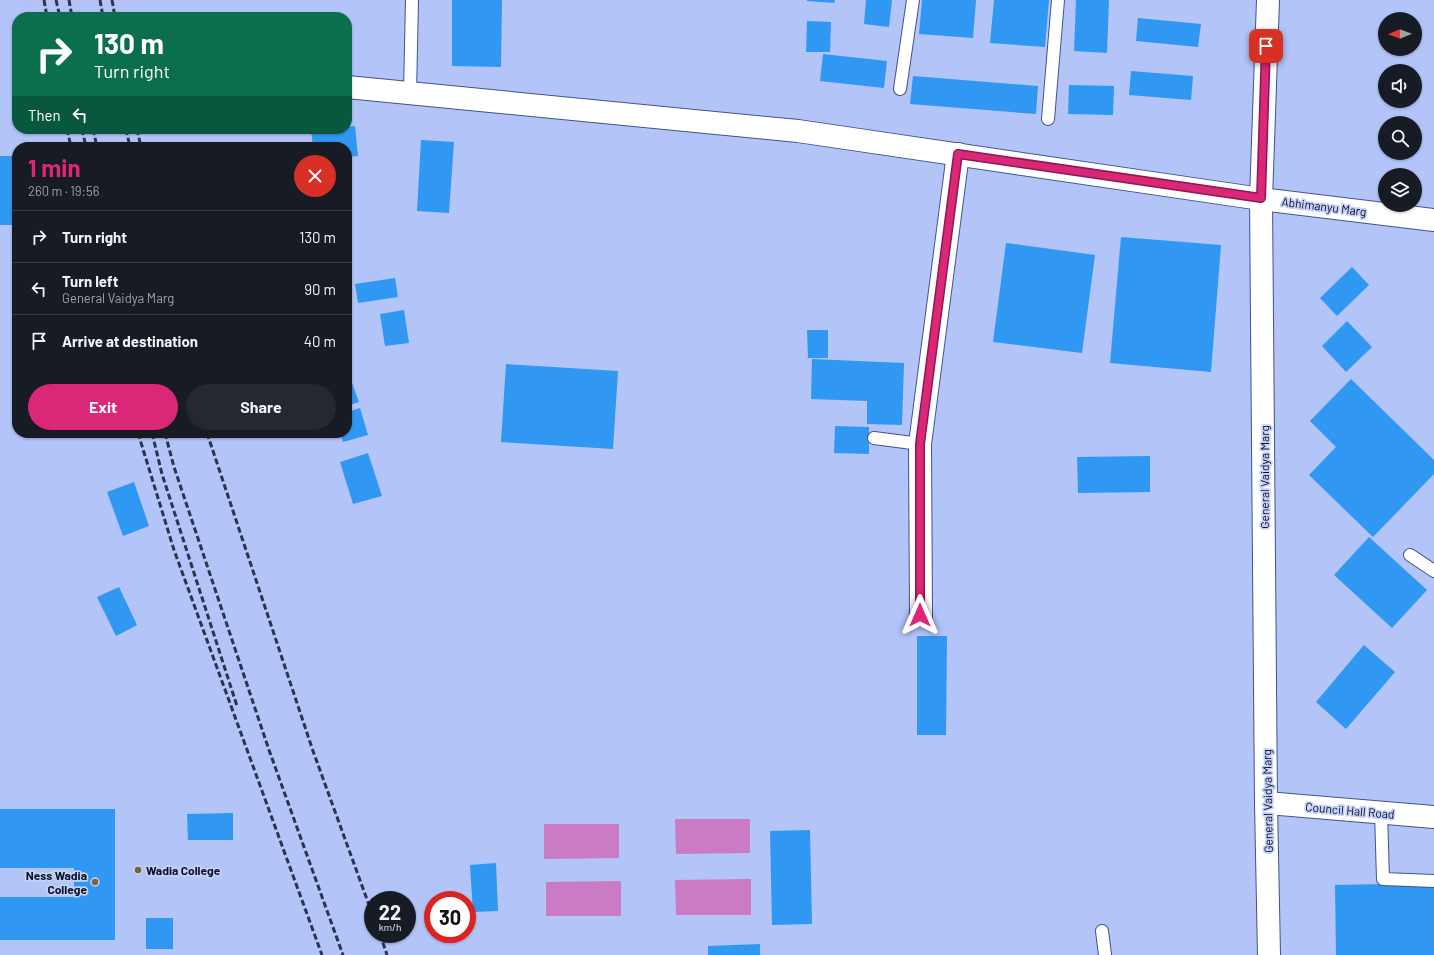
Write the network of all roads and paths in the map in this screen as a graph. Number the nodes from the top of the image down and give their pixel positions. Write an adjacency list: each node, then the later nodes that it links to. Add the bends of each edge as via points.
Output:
1 (412, 0): 7 (lane)
2 (913, 0): 6 (lane)
3 (1058, 0): 8 (lane)
4 (1268, 0): 10 (street, General Vaidya Marg)
5 (352, 88): 7 (street, Abhimanyu Marg)
6 (900, 89)
7 (410, 94): 9 (street, Abhimanyu Marg, via 798,131)
8 (1048, 119)
9 (958, 154): 10 (street, Abhimanyu Marg); 13 (street)
10 (1261, 198): 11 (street, Abhimanyu Marg); 17 (street, General Vaidya Marg)
11 (1434, 220)
12 (874, 438): 13 (lane)
13 (920, 444): 16 (street)
14 (1410, 555): 15 (lane)
15 (1434, 571)
16 (920, 615)
17 (1266, 803): 18 (street, Council Hall Road); 23 (street, General Vaidya Marg)
18 (1381, 812): 19 (street, Council Hall Road); 20 (lane, via 1382,879)
19 (1434, 817)
20 (1434, 881)
21 (1102, 931): 22 (lane)
22 (1105, 955)
23 (1269, 955)

